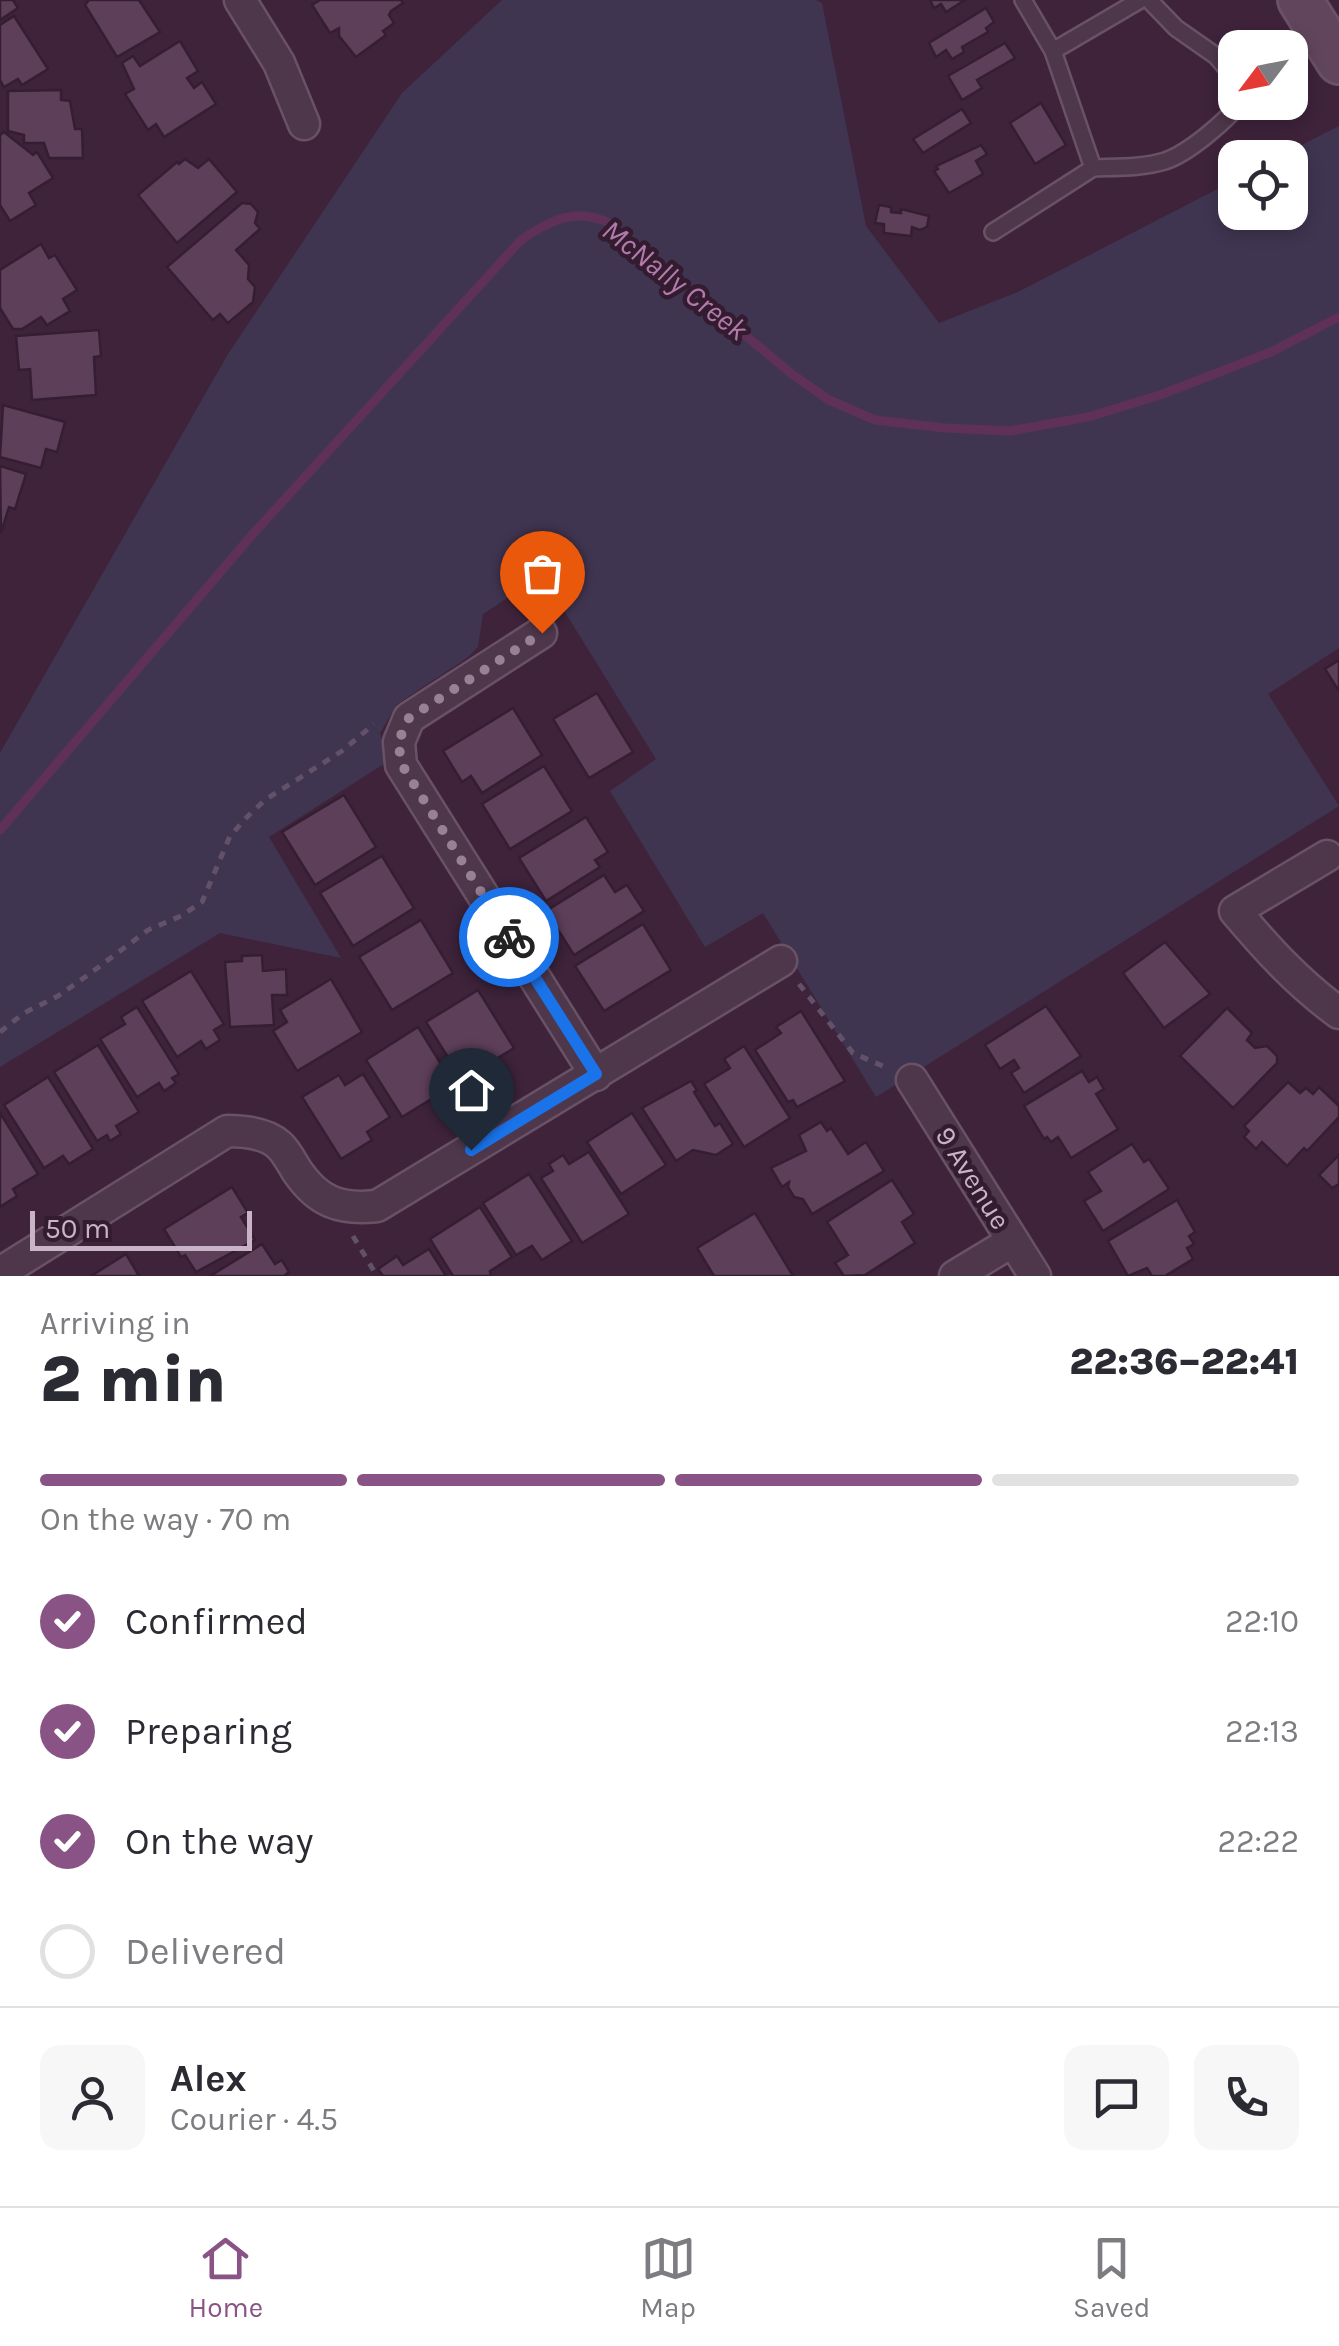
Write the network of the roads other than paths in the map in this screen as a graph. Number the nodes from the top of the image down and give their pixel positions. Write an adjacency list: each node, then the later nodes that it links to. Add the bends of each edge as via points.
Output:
1 (240, 0): 10 (street, via 279,63)
2 (1023, 0): 6 (lane)
3 (1140, 0): 6 (lane)
4 (1149, 0): 7 (lane)
5 (1300, 0): 8 (main road)
6 (1052, 51): 11 (lane)
7 (1218, 58)
8 (1339, 62)
9 (1224, 120): 11 (lane, via 1168,160)
10 (304, 124)
11 (1092, 168): 12 (lane)
12 (993, 232)
13 (542, 633): 17 (street, via 409,718 398,742 402,765)
14 (1327, 856): 16 (street, via 1235,911 1272,955)
15 (781, 961): 17 (street)
16 (1339, 1014)
17 (596, 1074): 20 (street, via 377,1206 325,1202 278,1144 227,1130)
18 (912, 1080): 19 (street, 9 Avenue)
19 (1012, 1241): 21 (street); 22 (street, 9 Avenue)
20 (0, 1273)
21 (955, 1276)
22 (1034, 1276)

